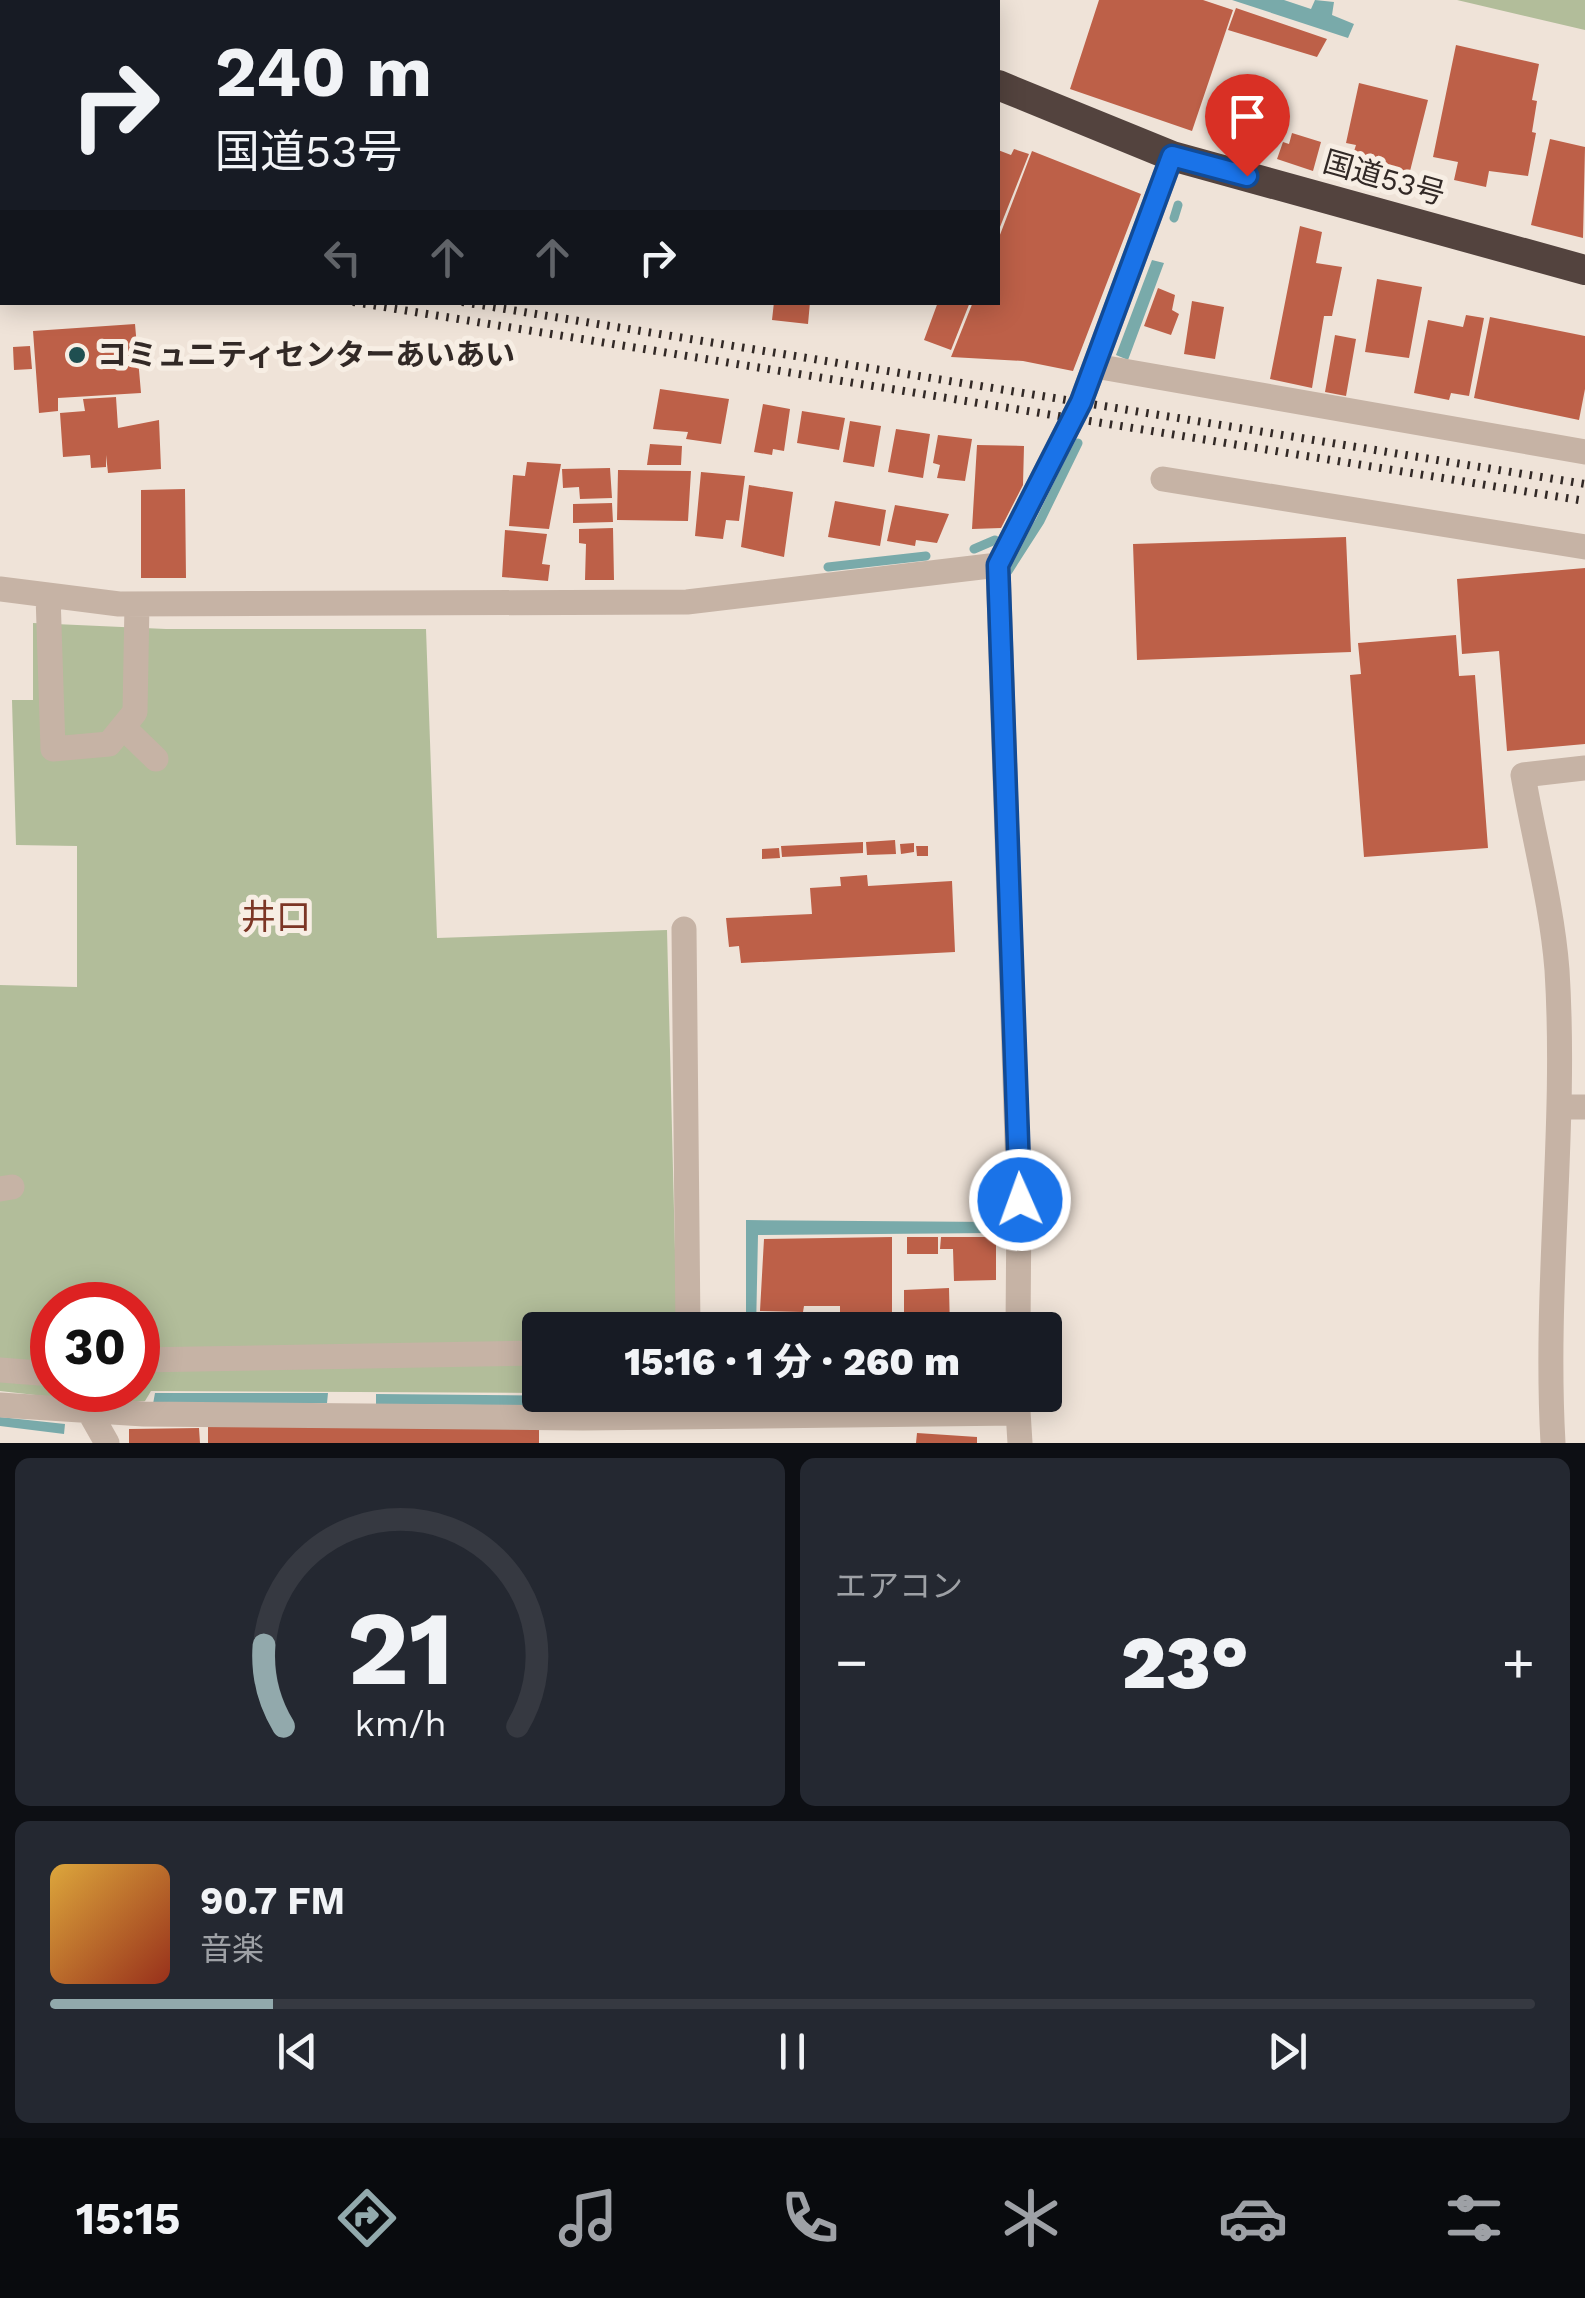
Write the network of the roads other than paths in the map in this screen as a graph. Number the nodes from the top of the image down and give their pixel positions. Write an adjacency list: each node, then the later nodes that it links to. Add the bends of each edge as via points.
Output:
1 (1000, 86): 2 (highway, 国道53号)
2 (1172, 156): 3 (highway, 国道53号); 4 (street)
3 (1585, 270)
4 (1095, 366): 5 (street); 8 (street)
5 (1585, 452)
6 (1163, 479): 7 (street)
7 (1585, 547)
8 (998, 565): 11 (street, via 687,602); 18 (street)
9 (0, 588): 10 (street)
10 (48, 595): 11 (street); 12 (street, via 53,749 109,744)
11 (128, 604): 12 (street, via 135,712)
12 (123, 727): 13 (street)
13 (156, 759)
14 (1585, 768): 16 (street, via 1523,775 1557,966)
15 (684, 929): 17 (street)
16 (1572, 1107): 30 (street, via 1549,1368)
17 (688, 1312)
18 (1018, 1312)
19 (522, 1353): 20 (street)
20 (160, 1360)
21 (0, 1370): 22 (street)
22 (30, 1372)
23 (0, 1405): 26 (street)
24 (677, 1412): 27 (street)
25 (1018, 1412): 29 (street)
26 (90, 1413): 27 (street); 28 (street)
27 (584, 1431)
28 (107, 1443)
29 (1020, 1443)
30 (1552, 1443)

